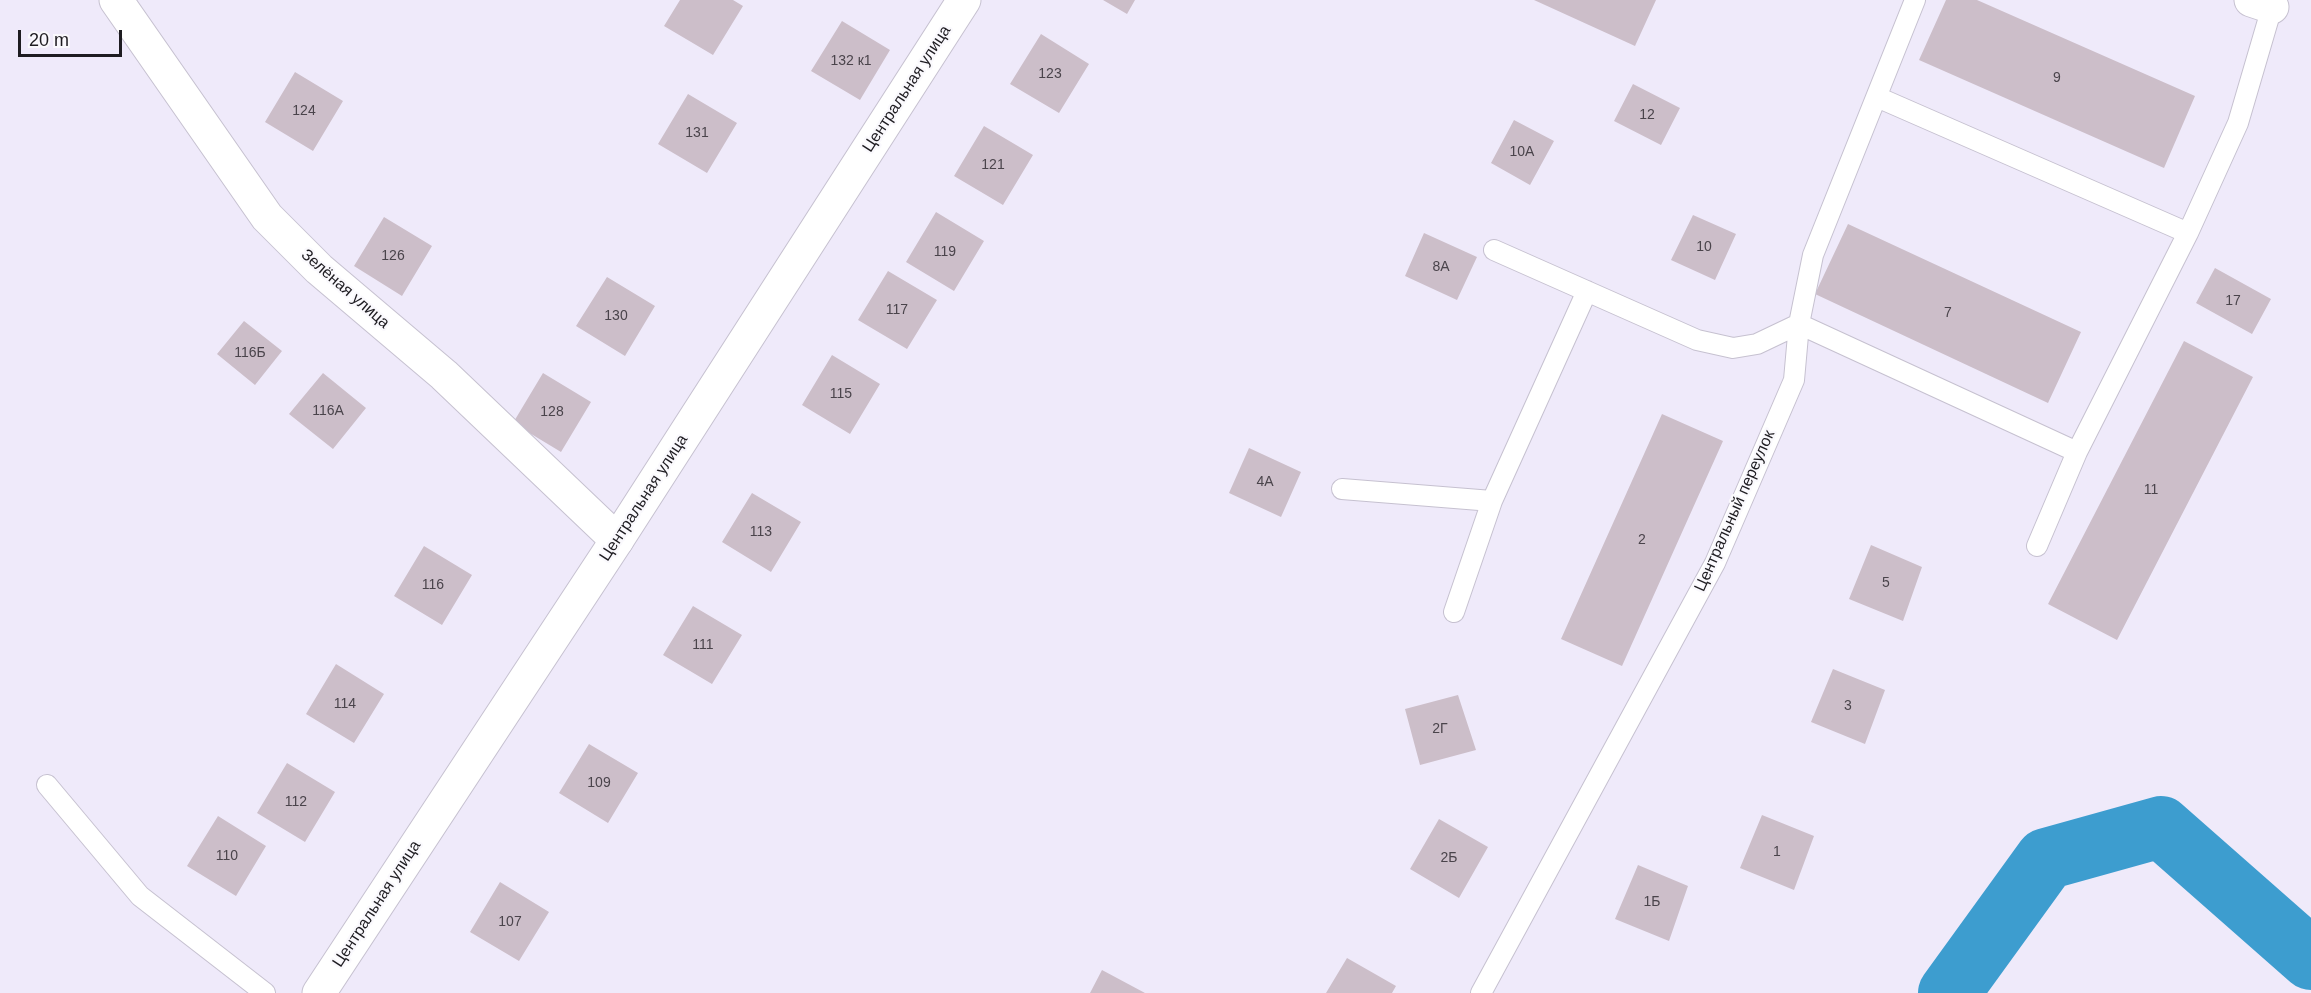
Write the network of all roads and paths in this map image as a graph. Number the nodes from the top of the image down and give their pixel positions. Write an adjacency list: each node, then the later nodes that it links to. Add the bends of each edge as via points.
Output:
1 (116, 0): 13 (street, Зелёная улица, via 267,217 319,269 444,375)
2 (964, 0): 13 (street, Центральная улица)
3 (1914, 0): 5 (lane, Центральный переулок)
4 (2261, 4): 6 (lane, via 2238,123)
5 (1877, 97): 6 (lane); 9 (lane, Центральный переулок, via 1813,255)
6 (2188, 232): 10 (lane)
7 (1494, 250): 8 (lane)
8 (1587, 291): 9 (lane, via 1696,340 1733,348 1757,344); 12 (lane)
9 (1799, 324): 10 (lane); 19 (lane, Центральный переулок, via 1794,380 1715,563)
10 (2077, 452): 14 (lane)
11 (1342, 489): 12 (lane)
12 (1492, 501): 15 (lane)
13 (617, 540): 18 (street, Центральная улица)
14 (2037, 546)
15 (1454, 612)
16 (47, 785): 17 (lane, via 140,896)
17 (265, 993)
18 (319, 993)
19 (1481, 993)

